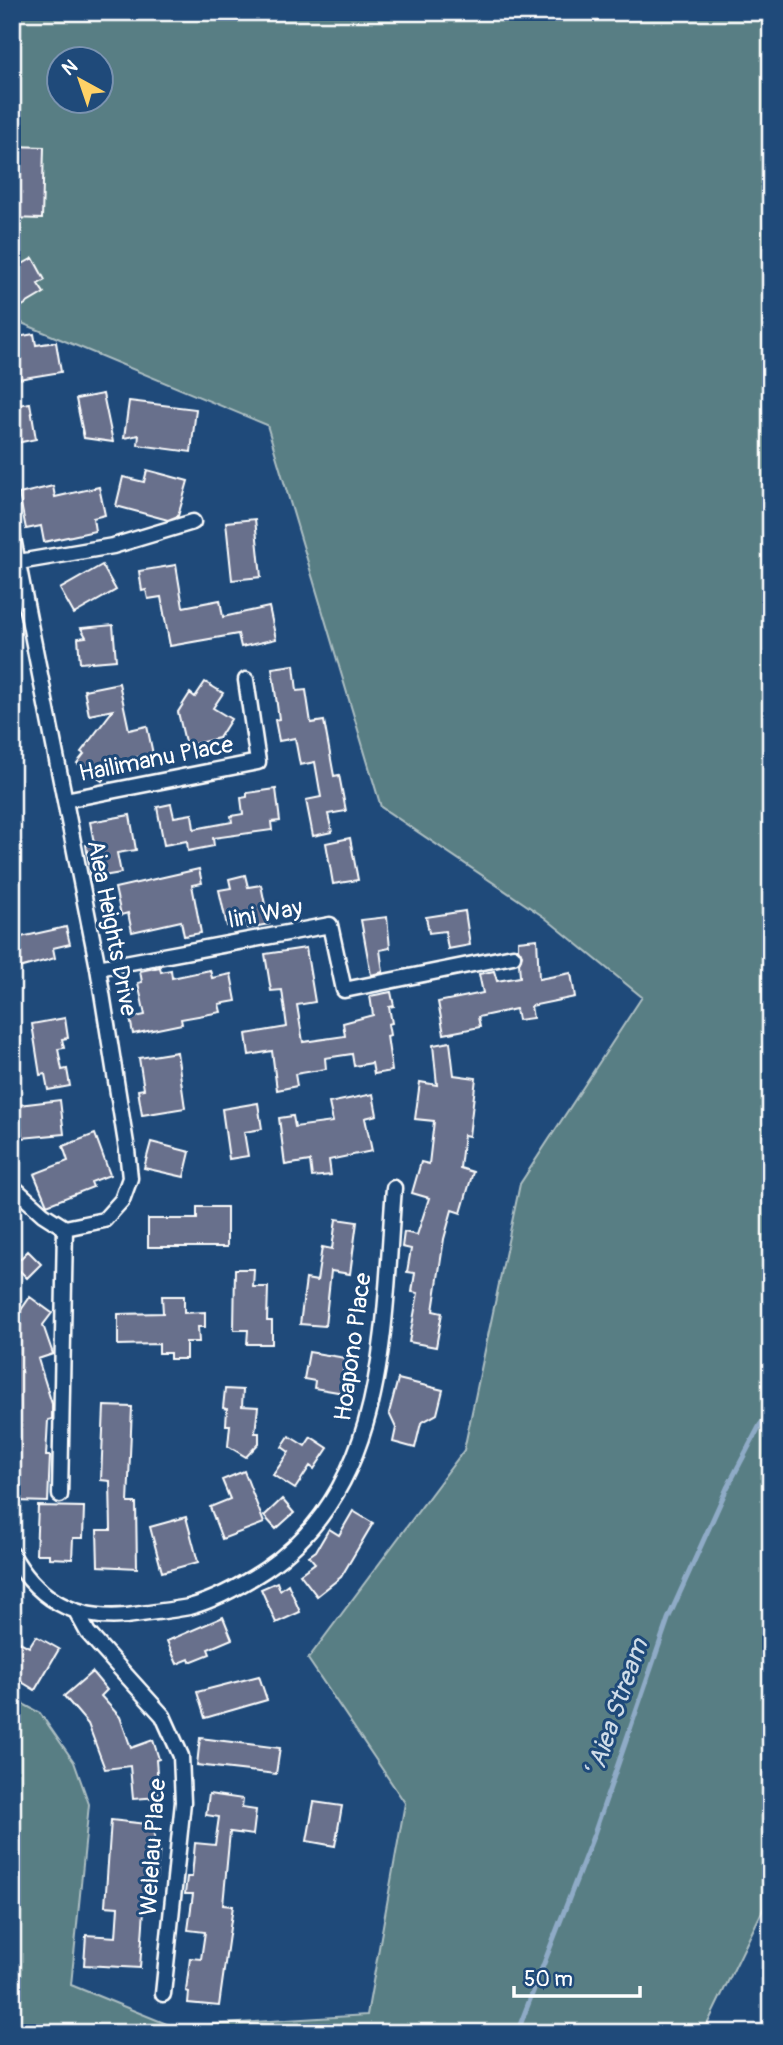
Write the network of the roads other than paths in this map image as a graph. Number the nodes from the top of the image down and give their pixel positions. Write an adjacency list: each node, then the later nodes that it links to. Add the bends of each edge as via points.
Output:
1 (193, 522): 3 (street, via 113,545)
2 (12, 533): 3 (street, Aiea Heights Drive)
3 (19, 562): 5 (street, Aiea Heights Drive)
4 (246, 680): 5 (street, Hailimanu Place, via 258,762)
5 (65, 800): 7 (street, Aiea Heights Drive)
6 (513, 956): 7 (street, Iini Way, via 344,990 330,925)
7 (98, 968): 10 (street, Aiea Heights Drive, via 130,1178 122,1200 104,1220)
8 (12, 1186): 10 (street)
9 (394, 1188): 13 (street, Hoapono Place, via 383,1330 370,1410 341,1486 316,1524 285,1556 242,1585 191,1606 127,1617)
10 (65, 1228): 11 (street)
11 (61, 1495)
12 (12, 1554): 13 (street, Hoapono Place, via 21,1571 52,1600)
13 (77, 1613): 14 (street, Welelau Place, via 88,1633 163,1716 181,1756 183,1802)
14 (163, 1994)

